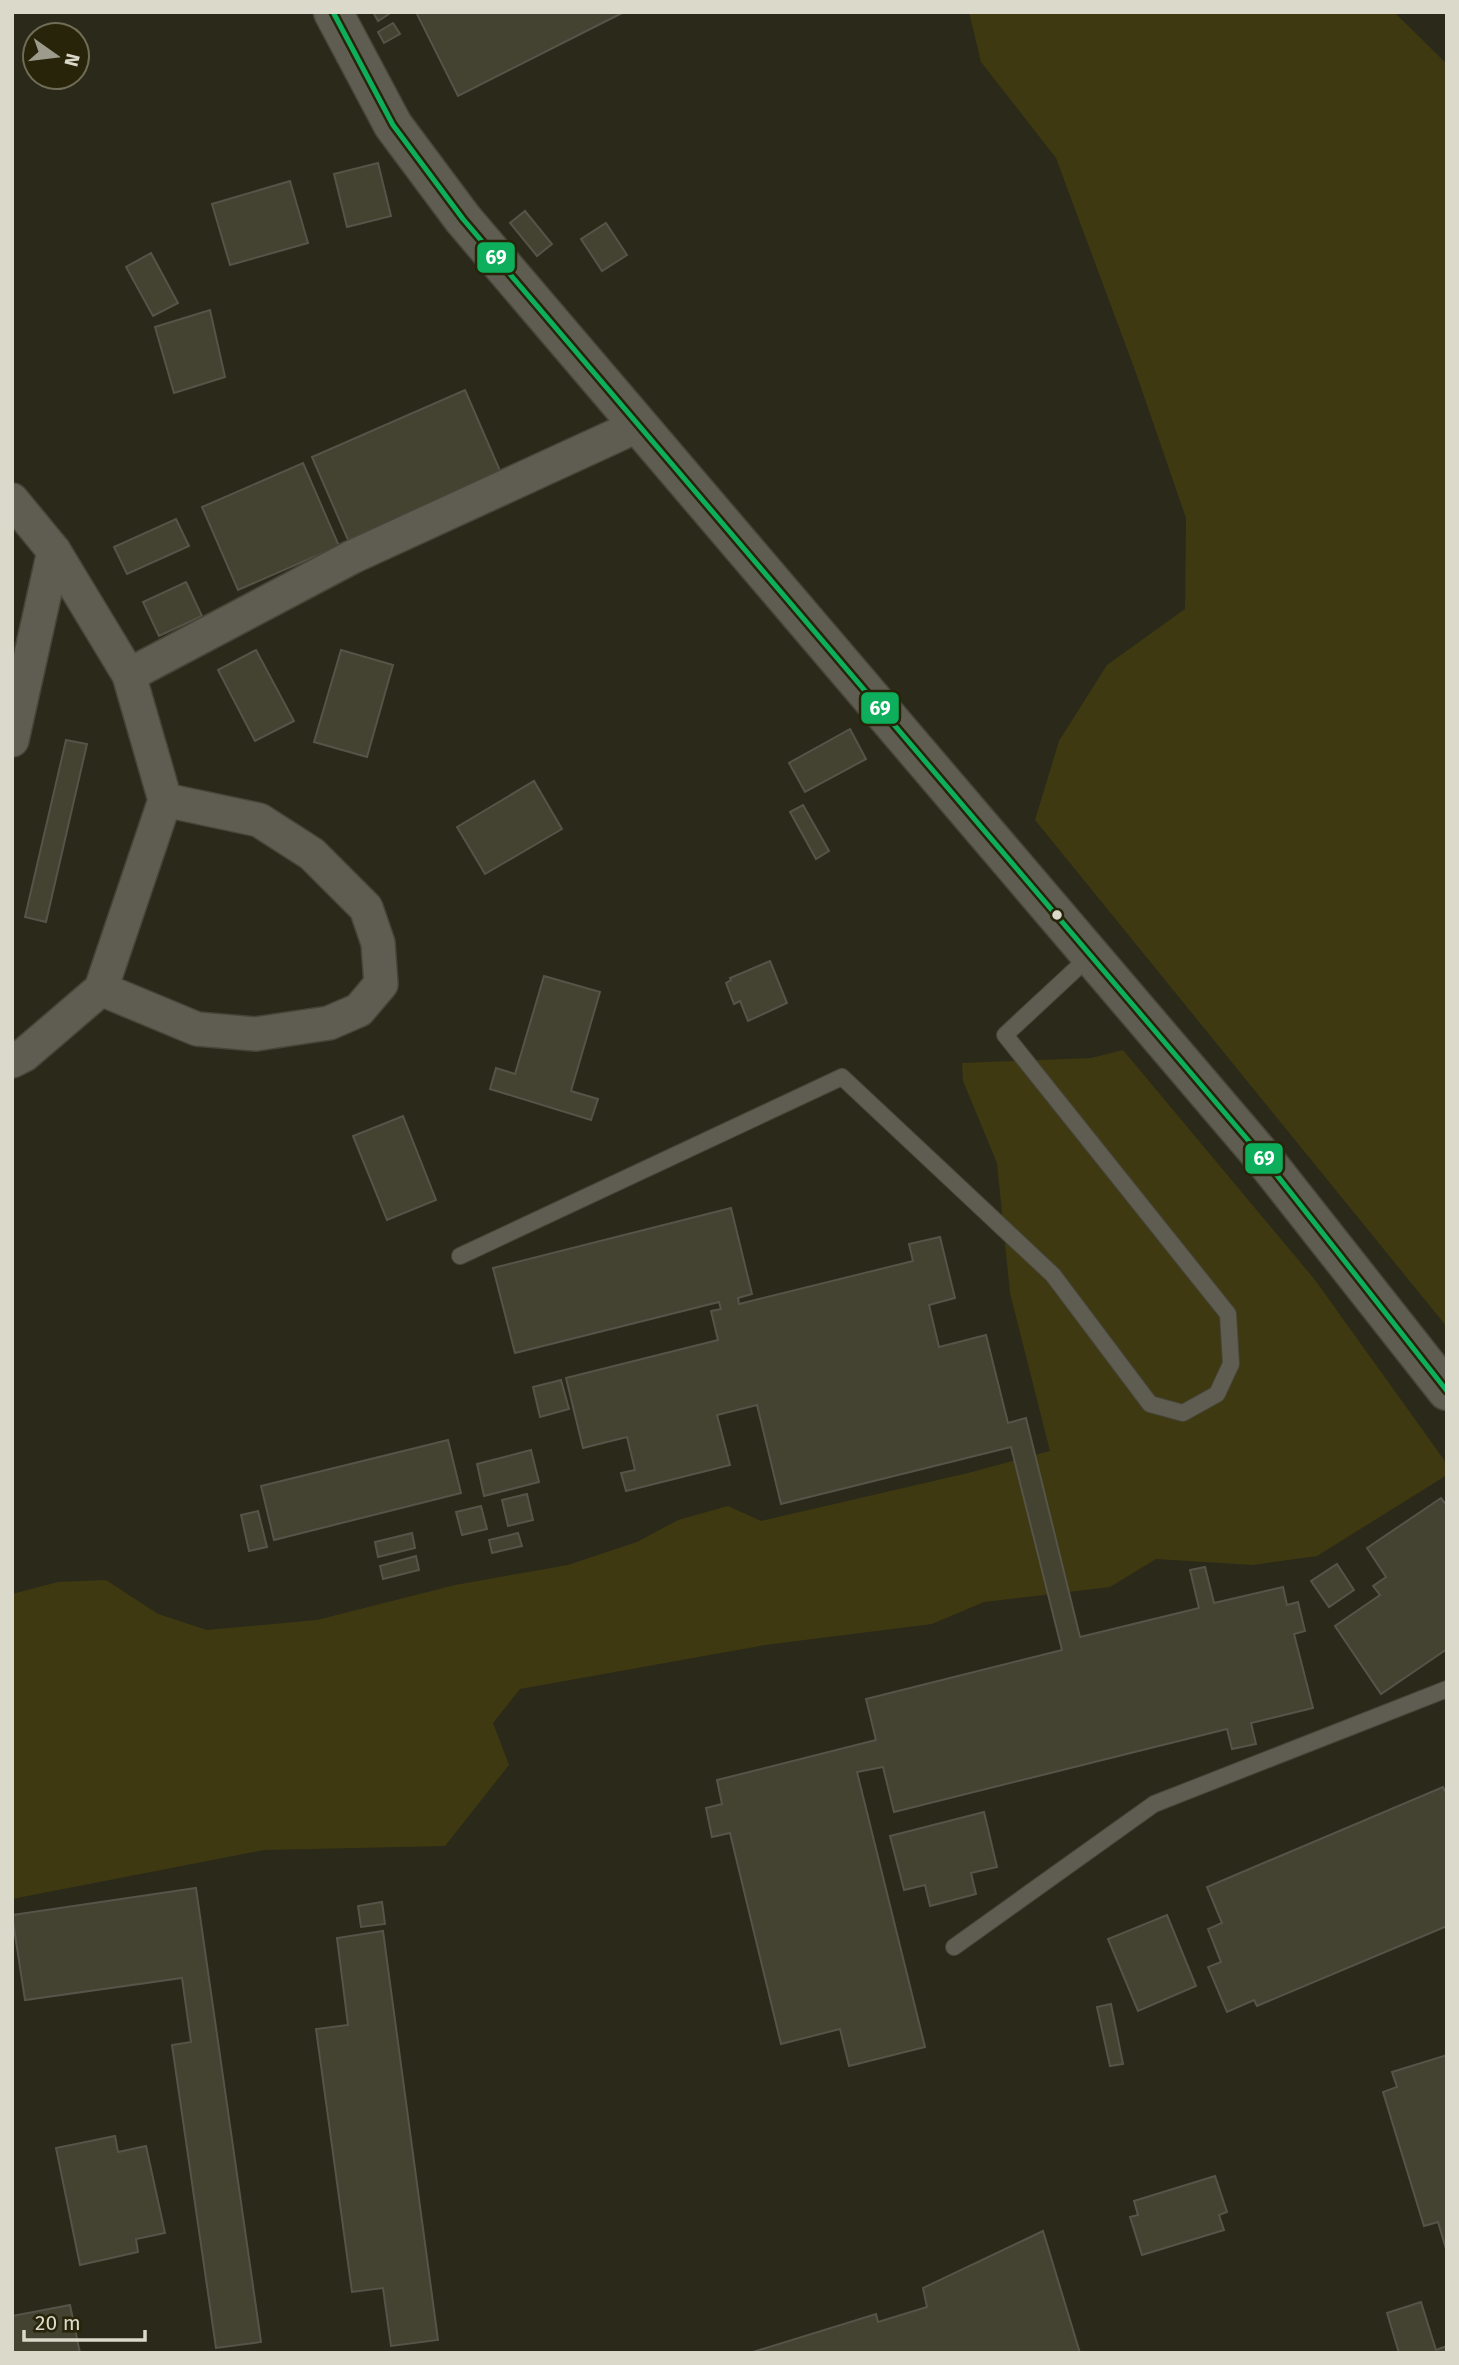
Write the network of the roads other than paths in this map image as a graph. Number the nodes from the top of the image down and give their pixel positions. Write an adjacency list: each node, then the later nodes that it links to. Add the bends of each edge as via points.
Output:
1 (334, 12): 2 (street, via 393,125 463,219)
2 (639, 425): 5 (street, via 352,557); 8 (street)
3 (12, 500): 4 (street)
4 (54, 551): 5 (street); 6 (street)
5 (129, 675): 7 (street)
6 (12, 740)
7 (164, 800): 9 (street); 9 (street, via 259,820 312,854 366,908 378,943 381,984 359,1010 329,1023 256,1034 197,1029)
8 (1091, 955): 11 (lane, via 1005,1035 1228,1314 1231,1364 1217,1394 1183,1413 1150,1405 1053,1275 842,1077); 12 (street, via 1265,1160)
9 (101, 989): 10 (street)
10 (12, 1061)
11 (460, 1256)
12 (1447, 1391)
13 (1447, 1689): 14 (lane, via 1154,1804)
14 (954, 1947)

